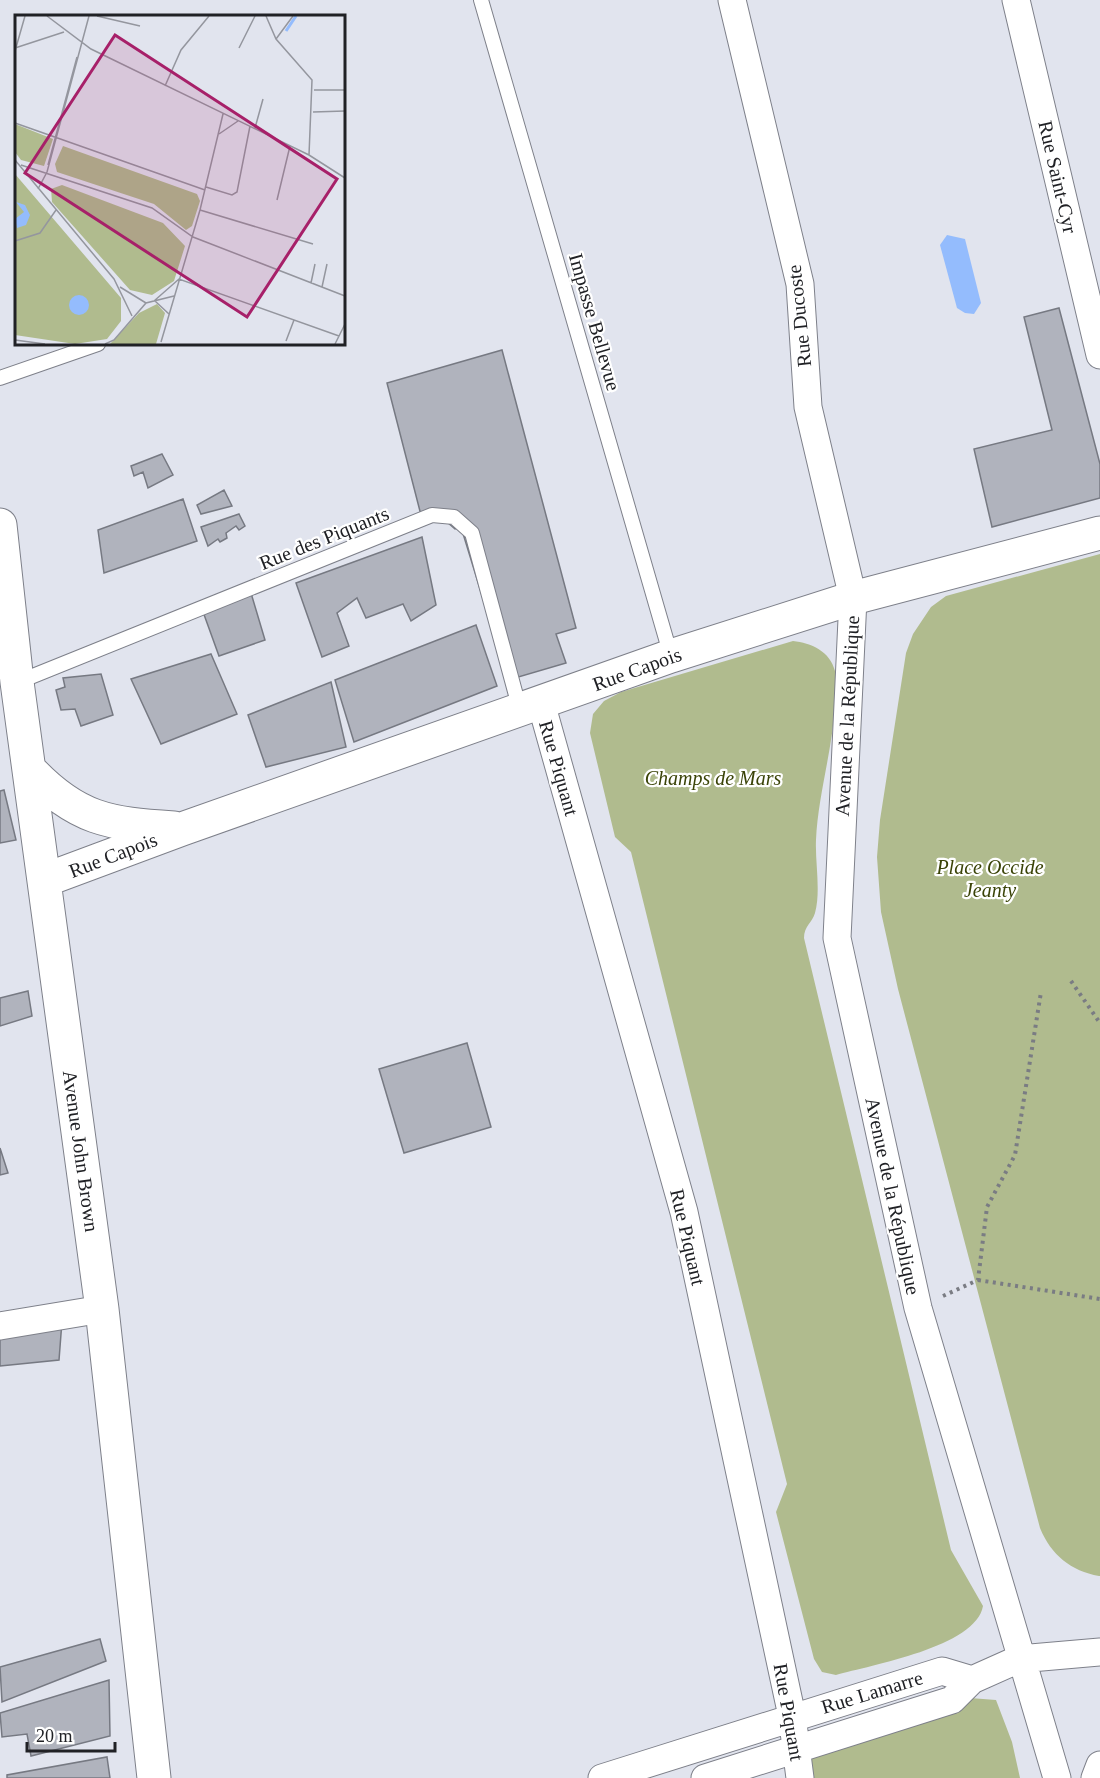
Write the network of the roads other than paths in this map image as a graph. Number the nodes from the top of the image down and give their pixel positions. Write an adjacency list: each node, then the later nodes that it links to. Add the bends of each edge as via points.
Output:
1 (482, 0): 11 (lane, Impasse Bellevue)
2 (732, 0): 9 (street, Rue Ducoste, via 800,284 808,406)
3 (1016, 0): 5 (street, Rue Saint-Cyr)
4 (95, 345): 6 (lane)
5 (1100, 355)
6 (0, 378)
7 (0, 525): 10 (main road, Avenue John Brown)
8 (1100, 533): 9 (main road, Rue Capois)
9 (852, 598): 11 (main road, Rue Capois); 20 (street, Avenue de la République, via 837,938 918,1308)
10 (7, 651): 12 (main road, Avenue John Brown)
11 (671, 656): 13 (main road, Rue Capois)
12 (17, 682): 13 (lane, Rue des Piquants, via 432,515 454,517 472,533); 14 (main road, Avenue John Brown)
13 (531, 707): 15 (main road, Rue Capois); 22 (street, Rue Piquant, via 684,1212)
14 (30, 770): 15 (main road, Rue Capois, via 60,799 94,816); 16 (main road, Avenue John Brown)
15 (182, 829): 16 (main road, Rue Capois)
16 (45, 880): 17 (main road, Avenue John Brown)
17 (102, 1309): 18 (street); 25 (main road, Avenue John Brown)
18 (0, 1326)
19 (1100, 1652): 20 (street, Rue Lamarre)
20 (1020, 1659): 21 (street, Rue Lamarre); 29 (street, Avenue de la République)
21 (972, 1680): 22 (street, Rue Lamarre, via 942,1671); 23 (street, Rue Lamarre, via 952,1700)
22 (792, 1716): 23 (street, Rue Piquant); 26 (street, Rue Lamarre)
23 (798, 1748): 27 (street, Rue Lamarre); 28 (street, Rue Piquant)
24 (1100, 1765): 30 (street)
25 (154, 1778)
26 (602, 1778)
27 (705, 1778)
28 (800, 1778)
29 (1057, 1778)
30 (1095, 1778)

